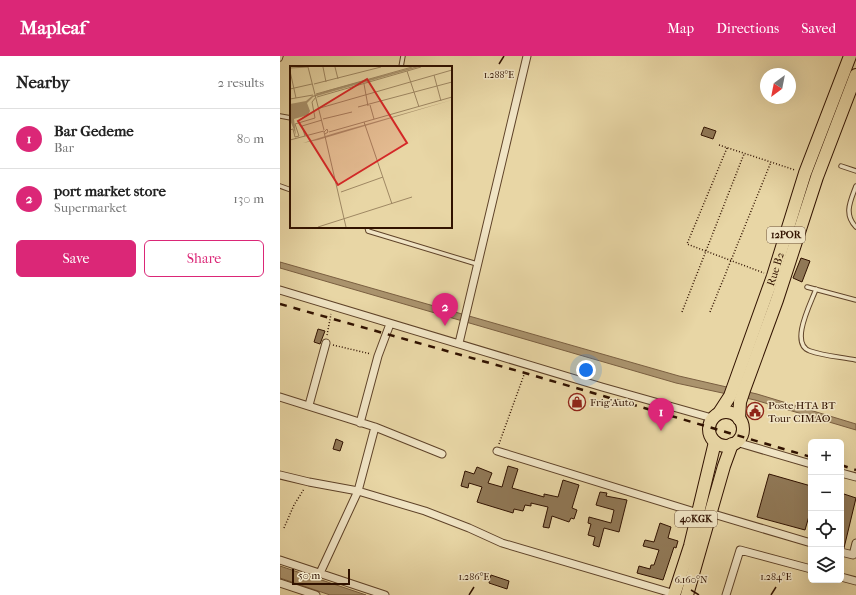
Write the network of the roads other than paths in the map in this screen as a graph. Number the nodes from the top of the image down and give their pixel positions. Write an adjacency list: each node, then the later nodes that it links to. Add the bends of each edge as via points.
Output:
1 (281, 56): 5 (lane)
2 (403, 56): 6 (lane)
3 (527, 56): 17 (street)
4 (850, 56): 28 (main road, Rue B2 / 12POR, via 805,173 773,276 730,396)
5 (280, 59)
6 (401, 66)
7 (856, 75): 29 (main road, Rue B2 / 12POR, via 817,177 780,293 742,396)
8 (280, 116): 9 (lane)
9 (290, 118)
10 (841, 166): 11 (lane)
11 (856, 171)
12 (280, 186): 14 (lane)
13 (856, 186): 15 (lane, via 848,209 852,223)
14 (290, 190)
15 (856, 227)
16 (367, 228): 17 (lane, via 368,231)
17 (477, 264): 24 (street)
18 (807, 288): 19 (lane)
19 (816, 289): 21 (lane); 25 (lane, via 800,332 802,345 809,351)
20 (280, 290): 22 (street)
21 (856, 300)
22 (390, 324): 24 (street); 30 (street, via 378,356)
23 (326, 343): 27 (street)
24 (459, 343): 28 (street)
25 (856, 360)
26 (280, 397): 27 (street)
27 (309, 405): 30 (street)
28 (716, 416): 29 (main road, via 732,413); 32 (main road, 40KGK, via 709,430)
29 (739, 418): 33 (main road, 40KGK, via 742,431)
30 (360, 423): 31 (street)
31 (375, 427): 35 (street); 40 (street)
32 (715, 442): 33 (main road, via 723,445); 41 (main road, 40KGK)
33 (734, 443): 36 (street); 42 (main road, 40KGK)
34 (497, 451): 41 (street)
35 (442, 454)
36 (808, 463)
37 (844, 474): 39 (street)
38 (280, 475): 40 (street)
39 (856, 477)
40 (358, 491): 48 (street); 52 (street, via 425,511 502,543)
41 (698, 513): 52 (main road, 40KGK)
42 (710, 513): 43 (street); 55 (main road, 40KGK)
43 (808, 542)
44 (856, 543): 45 (street, via 853,555)
45 (844, 553)
46 (280, 560): 48 (street)
47 (808, 568): 56 (street, via 740,550)
48 (320, 573): 54 (street)
49 (844, 578): 50 (street)
50 (856, 581)
51 (280, 583): 53 (street)
52 (675, 594)
53 (316, 595)
54 (385, 595)
55 (687, 595)
56 (726, 595)

